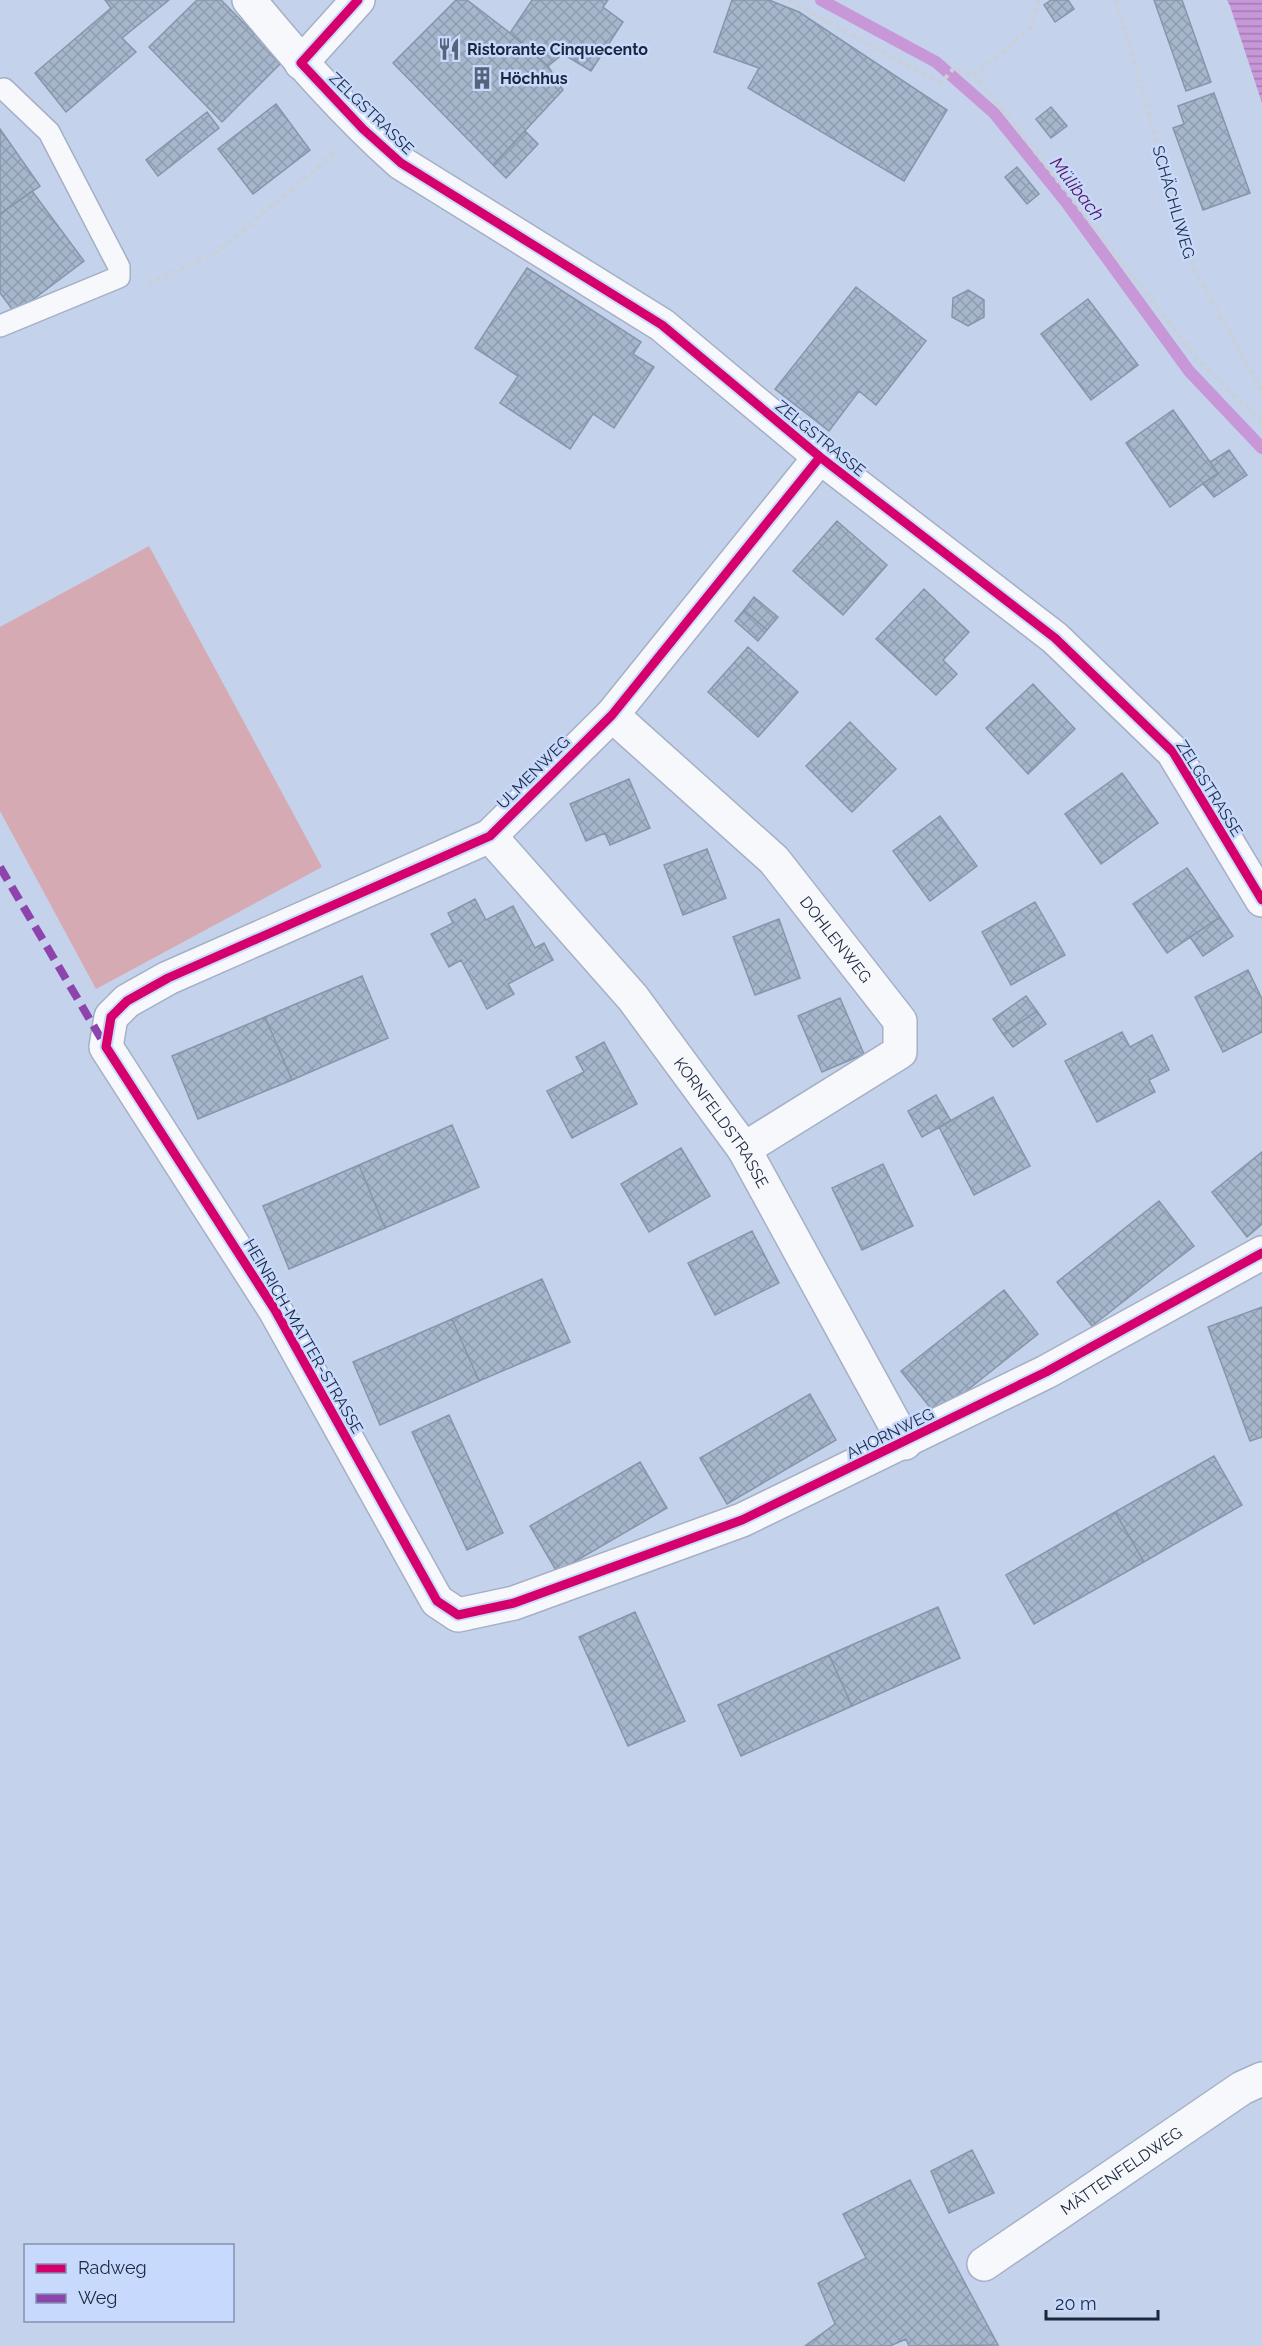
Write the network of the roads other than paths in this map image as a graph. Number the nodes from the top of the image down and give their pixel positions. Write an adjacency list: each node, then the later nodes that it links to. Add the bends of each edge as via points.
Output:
1 (249, 0): 3 (street, ZELGSTRASSE)
2 (358, 0): 3 (street)
3 (301, 63): 6 (street, ZELGSTRASSE, via 401,163 662,325)
4 (4, 89): 5 (lane, via 49,132 119,267 119,277)
5 (0, 326)
6 (820, 457): 7 (street, ULMENWEG); 9 (street, ZELGSTRASSE, via 1055,638 1173,752)
7 (612, 715): 8 (street, ULMENWEG); 11 (street, DOHLENWEG, via 774,860 900,1022 900,1052)
8 (490, 836): 10 (street, ULMENWEG); 11 (street, KORNFELDSTRASSE, via 633,998)
9 (1262, 900)
10 (168, 978): 14 (street, HEINRICH-MATTER-STRASSE, via 127,1001 111,1017 106,1047 275,1310 437,1601 458,1615)
11 (744, 1149): 13 (street, KORNFELDSTRASSE)
12 (1262, 1253): 13 (street, AHORNWEG, via 1046,1372)
13 (904, 1443): 14 (street, AHORNWEG, via 742,1520)
14 (514, 1603)
15 (1262, 2079): 16 (street, MÄTTENFELDWEG, via 1242,2088)
16 (984, 2264)

